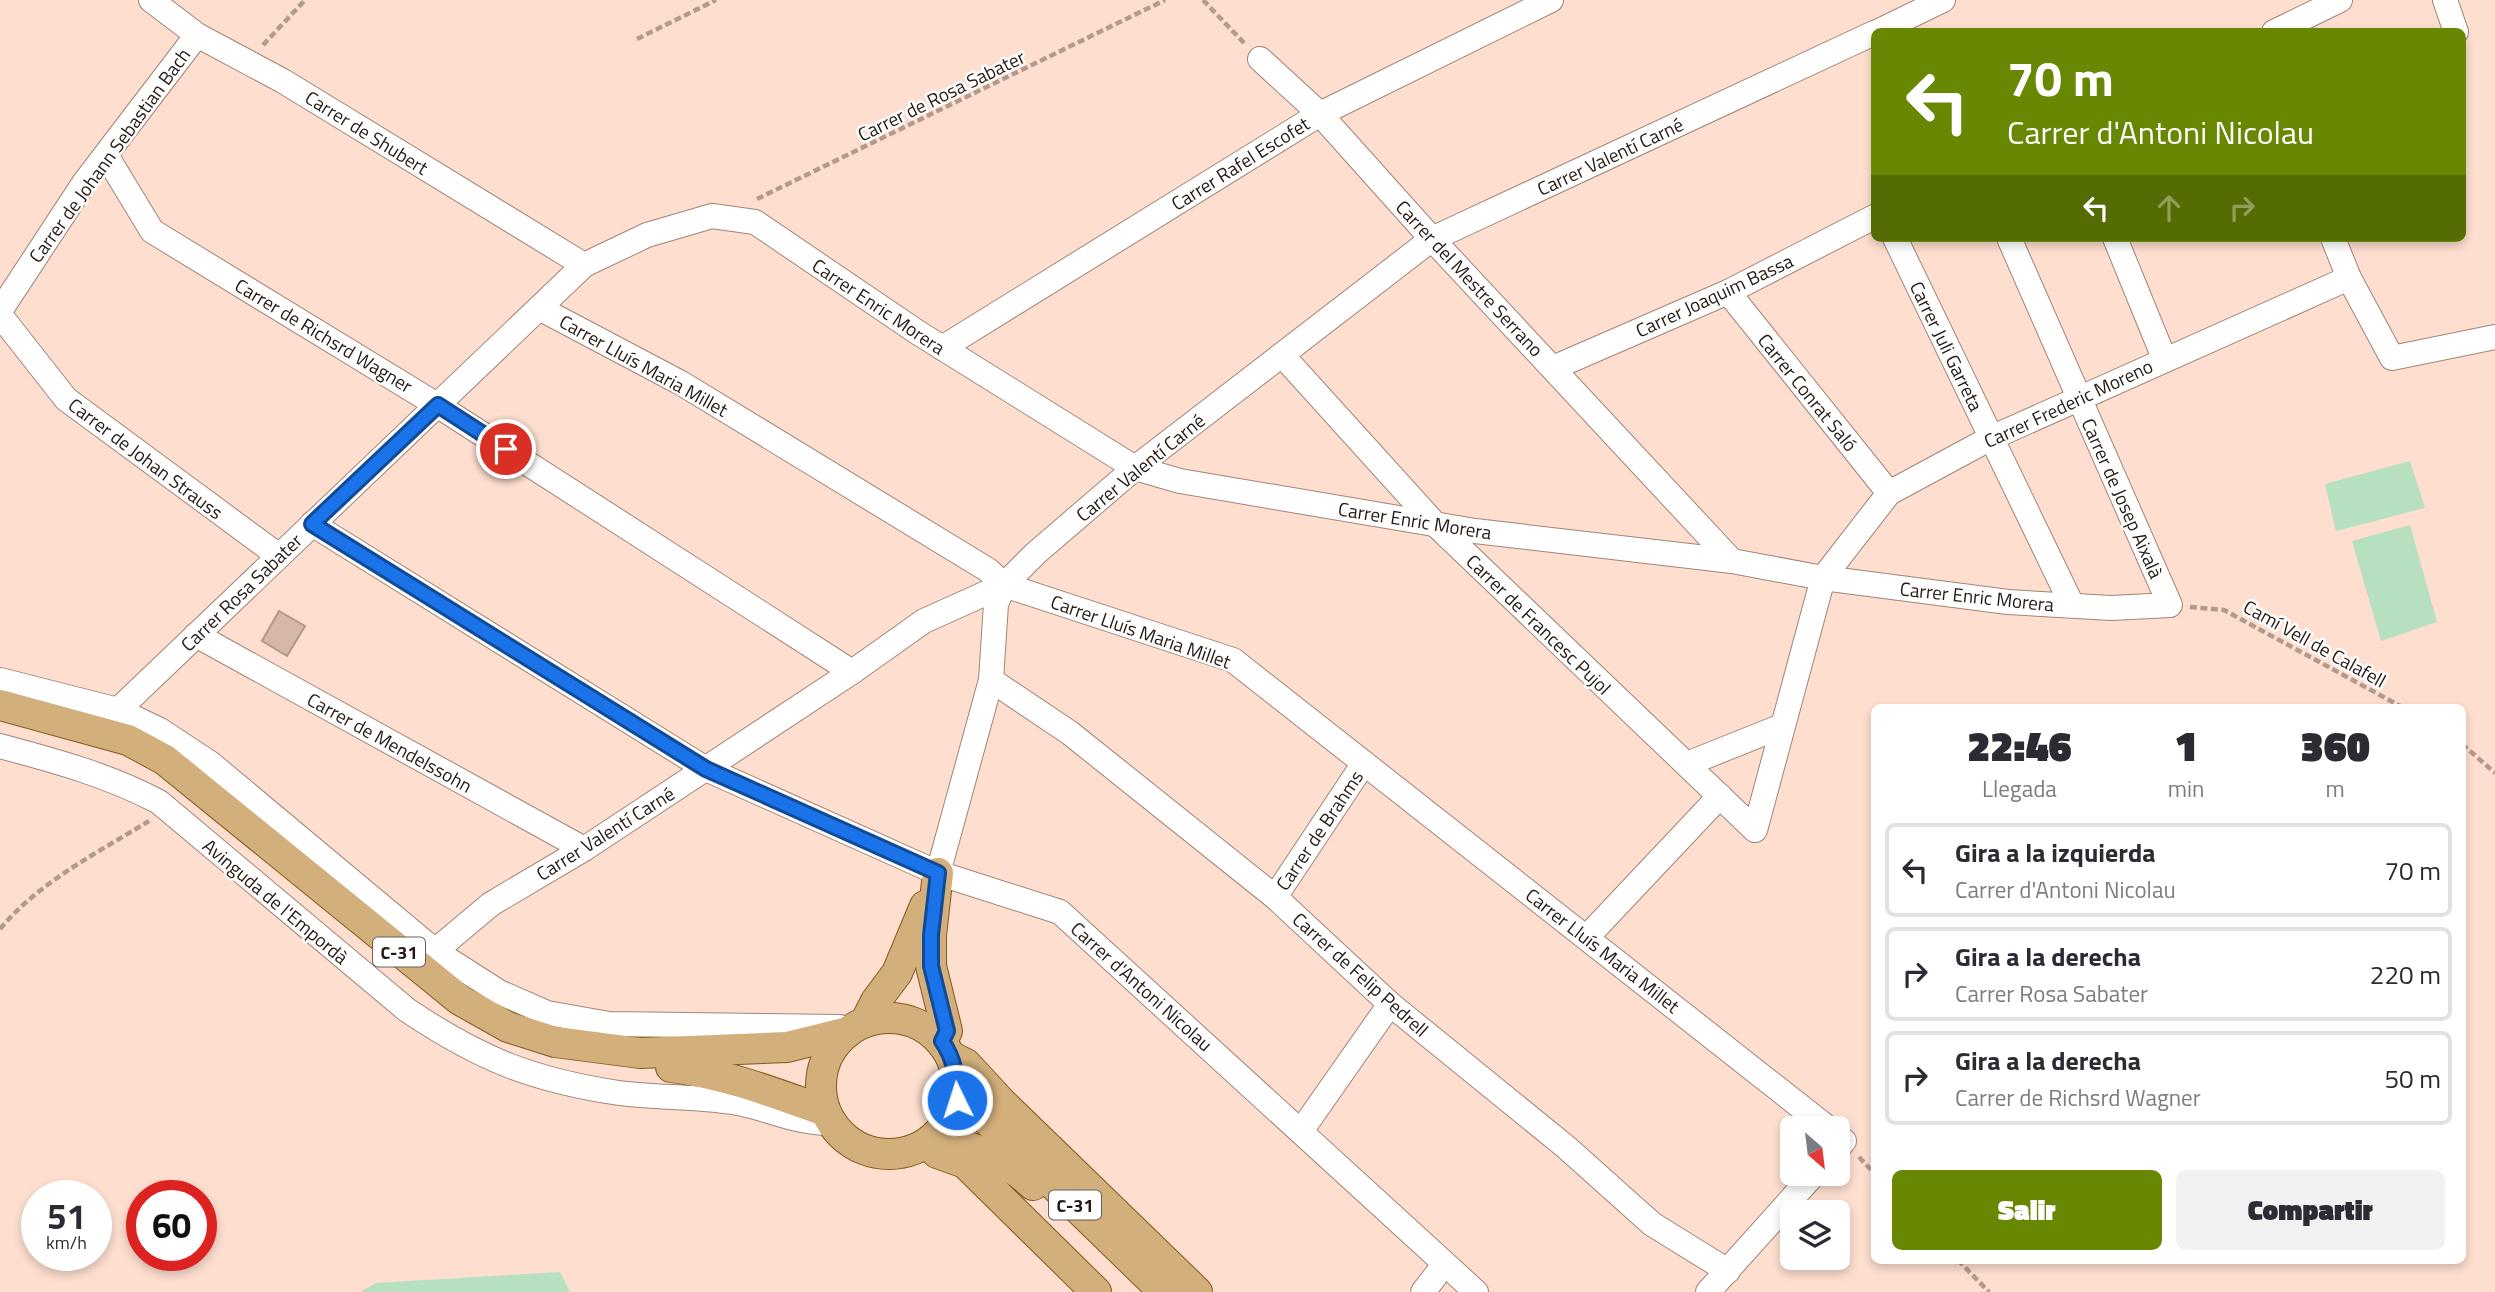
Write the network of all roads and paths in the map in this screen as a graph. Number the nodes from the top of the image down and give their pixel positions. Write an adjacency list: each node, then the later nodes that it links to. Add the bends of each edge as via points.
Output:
1 (151, 0): 15 (street, Carrer de Shubert)
2 (305, 0): 18 (path)
3 (716, 0): 16 (path)
4 (1165, 0): 21 (path, Carrer de Rosa Sabater, via 760,197)
5 (1203, 0): 17 (path)
6 (1551, 0): 19 (street, Carrer Rafel Escofet)
7 (1943, 0): 10 (street, Carrer Valentí Carné)
8 (2340, 0): 12 (street)
9 (2445, 0): 13 (street)
10 (1911, 16): 11 (street, Carrer Valentí Carné)
11 (1884, 28)
12 (2282, 28)
13 (2455, 28)
14 (1871, 34): 23 (street, Carrer Valentí Carné)
15 (197, 35): 18 (street, Carrer de Shubert); 20 (street, Carrer de Johann Sebastian Bach)
16 (637, 39)
17 (1260, 59): 19 (street, Carrer del Mestre Serrano)
18 (247, 62): 28 (street, Carrer de Shubert)
19 (1320, 114): 23 (street, Carrer del Mestre Serrano); 34 (street, Carrer Rafel Escofet)
20 (106, 155): 32 (street, Carrer de Johann Sebastian Bach); 39 (street, Carrer de Richsrd Wagner, via 152,230)
21 (732, 219): 28 (street, Carrer Rosa Sabater, via 712,216 647,235); 34 (street, Carrer Enric Morera, via 755,222)
22 (1871, 219): 30 (street, Carrer Joaquim Bassa)
23 (1432, 239): 35 (street, Carrer Valentí Carné); 37 (street, Carrer del Mestre Serrano)
24 (1897, 242): 40 (street, Carrer Juli Garreta)
25 (2011, 242): 38 (street, Carrer de Josep Aixalà)
26 (2117, 242): 36 (street)
27 (2335, 242): 29 (street)
28 (583, 265): 31 (street, Carrer Rosa Sabater)
29 (2349, 278): 33 (street, via 2392,358); 36 (street, Carrer Frederic Moreno)
30 (1728, 292): 37 (street, Carrer Joaquim Bassa); 42 (street, Carrer Conrat Saló)
31 (539, 308): 39 (street, Carrer Rosa Sabater); 48 (street, Carrer Lluís Maria Millet, via 681,383 988,570)
32 (0, 313): 45 (street, Carrer de Johan Strauss, via 66,399)
33 (2495, 337)
34 (942, 348): 41 (street, Carrer Enric Morera)
35 (1282, 355): 41 (street, Carrer Valentí Carné); 44 (street, Carrer de Francesc Pujol)
36 (2164, 358): 38 (street, Carrer Frederic Moreno)
37 (1553, 368): 46 (street, Carrer del Mestre Serrano)
38 (2079, 398): 40 (street, Carrer Frederic Moreno); 50 (street, Carrer de Josep Aixalà)
39 (438, 405): 43 (street, Carrer Rosa Sabater); 52 (street, Carrer de Richsrd Wagner)
40 (1991, 438): 42 (street, Carrer Frederic Moreno); 49 (street, Carrer Juli Garreta)
41 (1135, 468): 44 (street, Carrer Enric Morera, via 1180,481); 48 (street, Carrer Valentí Carné)
42 (1889, 492): 47 (street, Carrer Frederic Moreno)
43 (312, 524): 45 (street, Carrer Rosa Sabater); 64 (street, Carrer d'Antoni Nicolau)
44 (1434, 524): 46 (street, Carrer Enric Morera); 63 (street, Carrer de Francesc Pujol)
45 (279, 556): 51 (street, Carrer Rosa Sabater)
46 (1732, 561): 47 (street, Carrer Enric Morera)
47 (1823, 578): 49 (street, Carrer Enric Morera, via 2008,603); 59 (street, Carrer de Francesc Pujol)
48 (1004, 585): 52 (street, Carrer Valentí Carné, via 924,621); 54 (street, via 996,604); 62 (street, Carrer Lluís Maria Millet, via 1233,660)
49 (2072, 605): 50 (street, Carrer Enric Morera)
50 (2170, 605): 55 (path, Camí Vell de Calafell, via 2224,610)
51 (196, 635): 57 (street, Carrer Rosa Sabater); 68 (street, Carrer de Mendelssohn)
52 (852, 672): 64 (street, Carrer Valentí Carné)
53 (0, 680): 57 (street)
54 (991, 680): 69 (street); 70 (street, Carrer de Felip Pedrell, via 1070,733)
55 (2396, 704)
56 (0, 705): 75 (main road, C-31, via 128,740 165,760 460,1000 508,1027 555,1042 640,1054 788,1048)
57 (118, 710): 73 (street, via 160,730 210,763)
58 (0, 721): 78 (main road, C-31, via 123,752 458,1016 529,1050 706,1071 761,1086)
59 (1782, 726): 63 (street); 66 (street, Carrer de Francesc Pujol, via 1755,830)
60 (0, 746): 67 (street, Avinguda de l'Empordà, via 123,783)
61 (2466, 748): 65 (path)
62 (1364, 763): 70 (street, Carrer de Brahms); 72 (street, Carrer Lluís Maria Millet)
63 (1687, 764): 66 (street, Carrer de Francesc Pujol)
64 (706, 769): 68 (street, Carrer Valentí Carné); 69 (street, Carrer d'Antoni Nicolau)
65 (2495, 773)
66 (1720, 796): 72 (street)
67 (167, 810): 71 (path, via 64,873 15,911); 78 (street, Avinguda de l'Empordà, via 407,1010 486,1058 529,1075 608,1091 733,1102 807,1124)
68 (584, 849): 73 (street, Carrer Valentí Carné, via 491,904)
69 (938, 873): 75 (main road, via 897,973); 76 (main road, via 931,966); 79 (street, Carrer d'Antoni Nicolau, via 1060,912)
70 (1275, 897): 74 (street, Carrer de Felip Pedrell)
71 (0, 929)
72 (1587, 937): 77 (street, Carrer Lluís Maria Millet)
73 (435, 951): 75 (street, via 499,992 547,1013 609,1024)
74 (1390, 1004): 79 (street); 84 (street, Carrer de Felip Pedrell, via 1566,1146 1652,1224)
75 (856, 1027): 76 (main road, C-31, via 894,1018 920,1025); 78 (main road, via 832,1048 823,1068 820,1090)
76 (950, 1059): 80 (main road, via 957,1100 949,1120); 87 (main road, C-31, via 985,1118); 88 (main road, via 966,1063 1000,1102)
77 (1810, 1116)
78 (828, 1117): 80 (main road, C-31, via 844,1138 878,1154 897,1154)
79 (1301, 1131): 83 (street, Carrer d'Antoni Nicolau)
80 (926, 1143): 85 (main road, via 965,1163); 86 (main road, C-31, via 971,1146 1019,1171)
81 (1803, 1186): 84 (street)
82 (1962, 1264): 92 (path)
83 (1444, 1265): 89 (street); 90 (street, Carrer d'Antoni Nicolau)
84 (1728, 1271): 91 (street)
85 (1096, 1292)
86 (1144, 1292)
87 (1164, 1292)
88 (1197, 1292)
89 (1423, 1292)
90 (1476, 1292)
91 (1708, 1292)
92 (1989, 1292)

